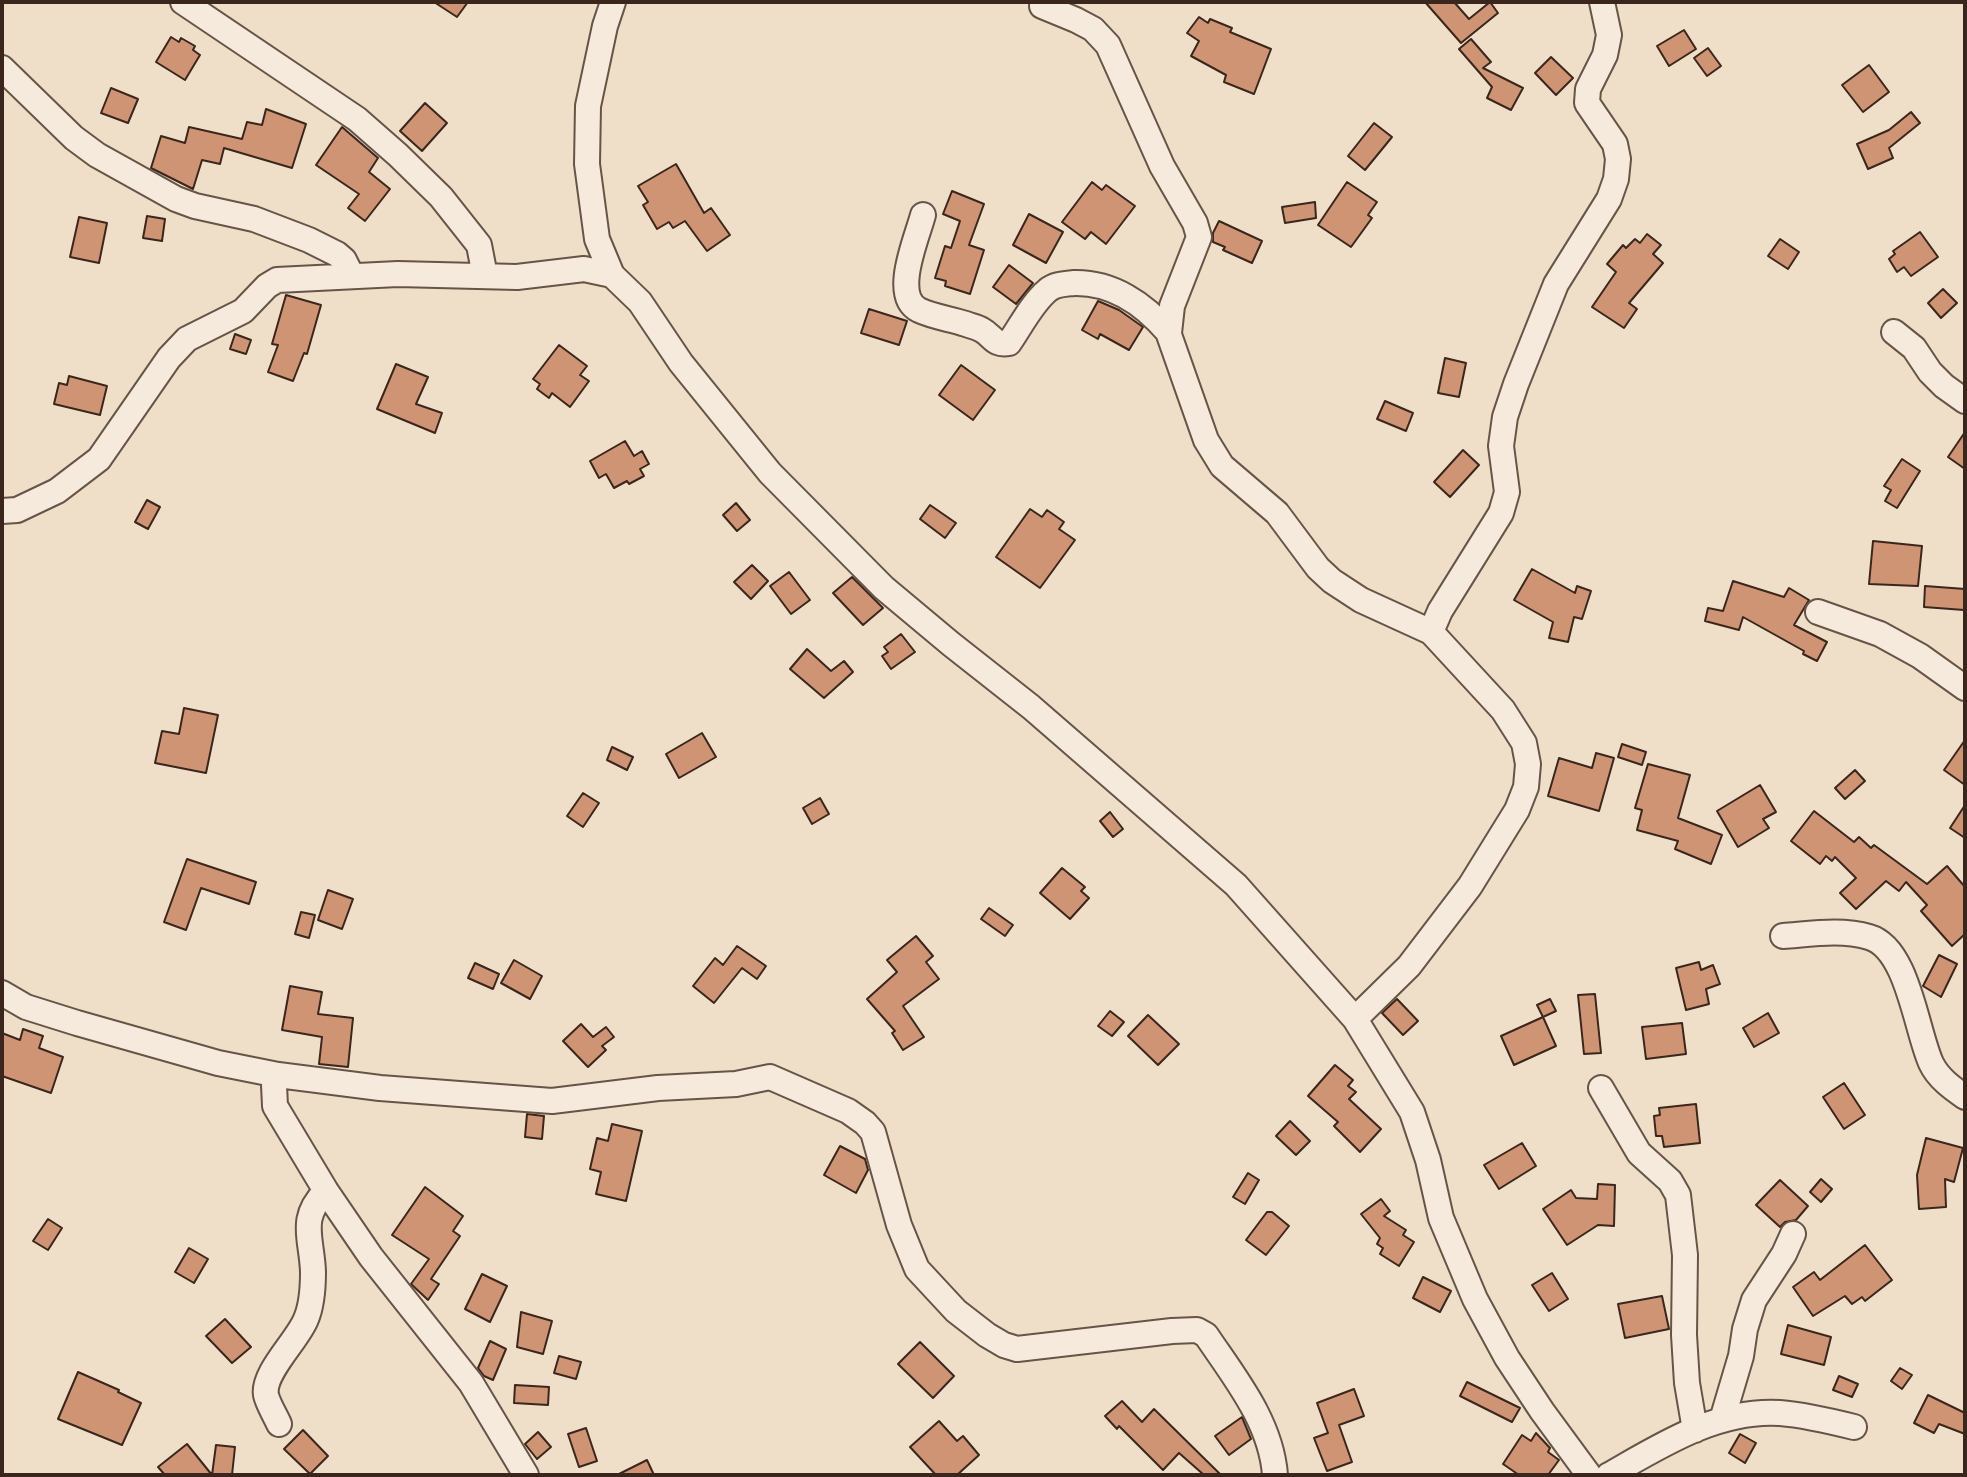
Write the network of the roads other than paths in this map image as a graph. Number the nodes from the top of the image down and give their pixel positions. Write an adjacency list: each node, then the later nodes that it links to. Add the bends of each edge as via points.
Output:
1 (183, 2): 9 (street, via 358,119 398,155 441,197 479,245)
2 (613, 2): 7 (street, via 588,106 587,152 597,239)
3 (1602, 2): 15 (street, via 1609,35 1587,103 1615,144 1616,179 1609,199 1556,284 1516,384 1500,446 1507,492 1500,513)
4 (1042, 6): 11 (street, via 1093,29 1108,46 1162,166 1195,223 1199,237 1174,298)
5 (2, 68): 8 (street, via 97,155 176,199 254,219 309,240 337,254)
6 (923, 215): 11 (street, via 906,276 907,299 916,309 982,330 995,342 1009,343 1050,288 1085,283 1116,290)
7 (612, 275): 9 (street, via 584,269); 19 (street, via 640,302 681,363 770,473 884,588 1031,707 1236,884)
8 (352, 276): 9 (street); 13 (street, via 277,280 243,311 187,339 99,459 57,491 17,510)
9 (485, 276)
10 (1894, 332): 12 (street, via 1914,348 1944,386)
11 (1169, 333): 15 (street, via 1206,440 1222,466 1277,513 1332,581)
12 (1965, 401)
13 (2, 511)
14 (1818, 612): 16 (street, via 1880,634)
15 (1431, 632): 19 (street, via 1503,710 1524,743 1526,787 1470,886 1409,966)
16 (1965, 688)
17 (1783, 936): 23 (street, via 1842,932 1883,943 1893,954 1931,1063 1939,1077)
18 (2, 993): 20 (street, via 51,1015)
19 (1356, 1019): 33 (street, via 1412,1112 1441,1218 1475,1299 1514,1369)
20 (218, 1063): 21 (street); 24 (street, via 245,1078)
21 (278, 1075): 24 (street); 32 (street, via 552,1101 770,1077 859,1117 873,1132 908,1252 930,1286 956,1311 987,1335 1017,1349 1197,1330 1206,1335 1252,1404)
22 (1601, 1088): 30 (street, via 1639,1153 1670,1181 1678,1195 1685,1255 1687,1383)
23 (1965, 1097)
24 (275, 1106): 25 (street)
25 (326, 1191): 28 (street, via 309,1214 313,1270 306,1320 267,1381 266,1394); 31 (street, via 371,1257 471,1383)
26 (1793, 1234): 27 (street, via 1754,1300)
27 (1722, 1420): 29 (street, via 1778,1413); 30 (street)
28 (279, 1424)
29 (1854, 1427)
30 (1695, 1430): 34 (street)
31 (526, 1475)
32 (1275, 1475)
33 (1589, 1475)
34 (1609, 1475)

